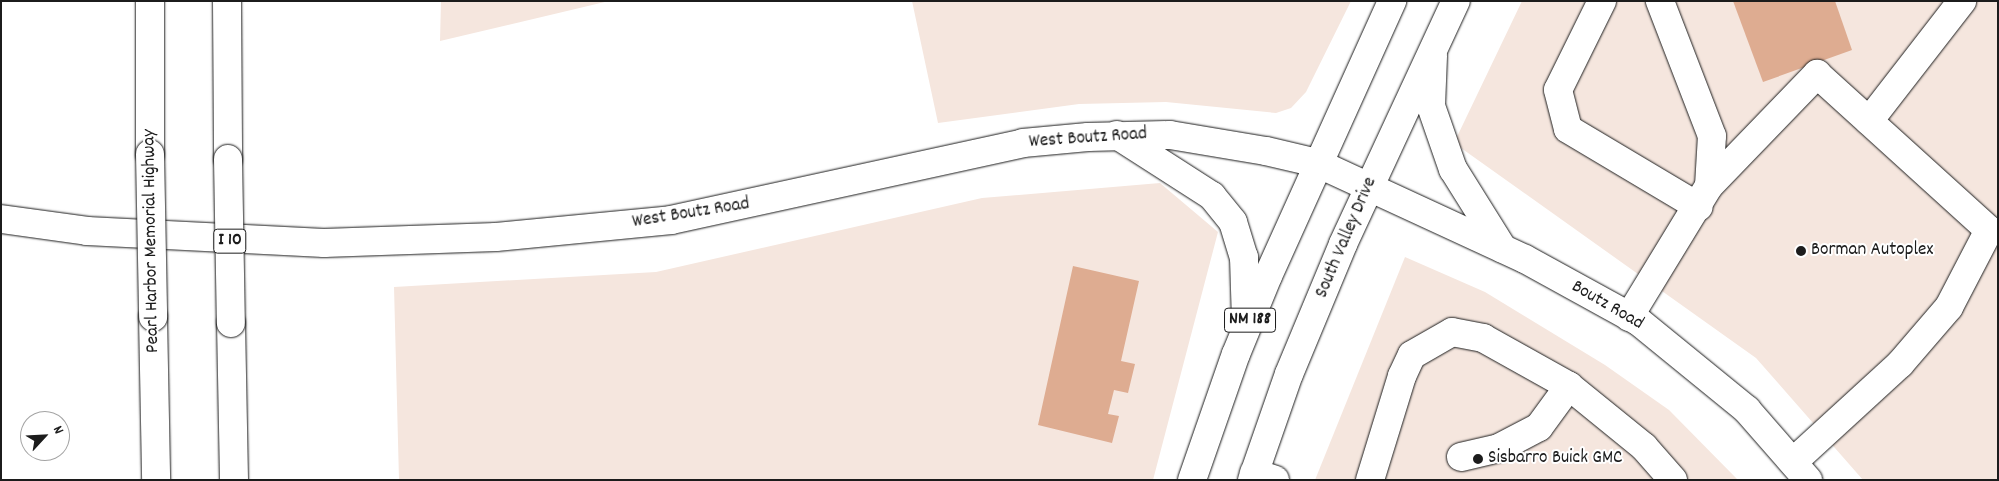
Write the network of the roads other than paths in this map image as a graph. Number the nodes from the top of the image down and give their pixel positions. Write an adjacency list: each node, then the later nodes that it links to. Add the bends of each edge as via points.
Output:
1 (150, 1): 23 (main road, Pearl Harbor Memorial Highway, bridge)
2 (227, 1): 24 (main road, I 10, bridge)
3 (1392, 1): 11 (main road, NM 188)
4 (1456, 1): 8 (main road, South Valley Drive / NM 188)
5 (1602, 1): 13 (main road, via 1558,90 1568,129)
6 (1660, 1): 13 (main road, via 1712,136)
7 (1962, 1): 9 (main road)
8 (1434, 45): 12 (main road, South Valley Drive / NM 188); 16 (main road, via 1431,106 1453,169)
9 (1868, 120): 13 (main road, via 1817,74); 15 (main road)
10 (1117, 135): 11 (main road, West Boutz Road, via 1170,135 1266,150); 14 (main road, West Boutz Road, via 1023,143 671,220 496,237 324,243 87,232); 18 (main road, via 1212,196 1233,222 1244,257)
11 (1316, 163): 12 (main road, West Boutz Road); 18 (main road, NM 188)
12 (1368, 186): 16 (main road, Boutz Road); 22 (main road, South Valley Drive / NM 188, via 1289,374)
13 (1704, 197): 17 (main road)
14 (1, 219)
15 (1996, 232): 21 (main road, via 1949,307)
16 (1503, 249): 17 (main road, Boutz Road)
17 (1630, 317): 21 (main road, Boutz Road, via 1747,410)
18 (1246, 329): 25 (main road, NM 188)
19 (1568, 386): 20 (main road, via 1539,427 1499,448); 26 (main road, via 1483,338 1452,332 1412,356 1402,376); 27 (main road, via 1644,447)
20 (1461, 457)
21 (1800, 471)
22 (1260, 477)
23 (156, 480)
24 (234, 480)
25 (1192, 480)
26 (1370, 480)
27 (1673, 480)

